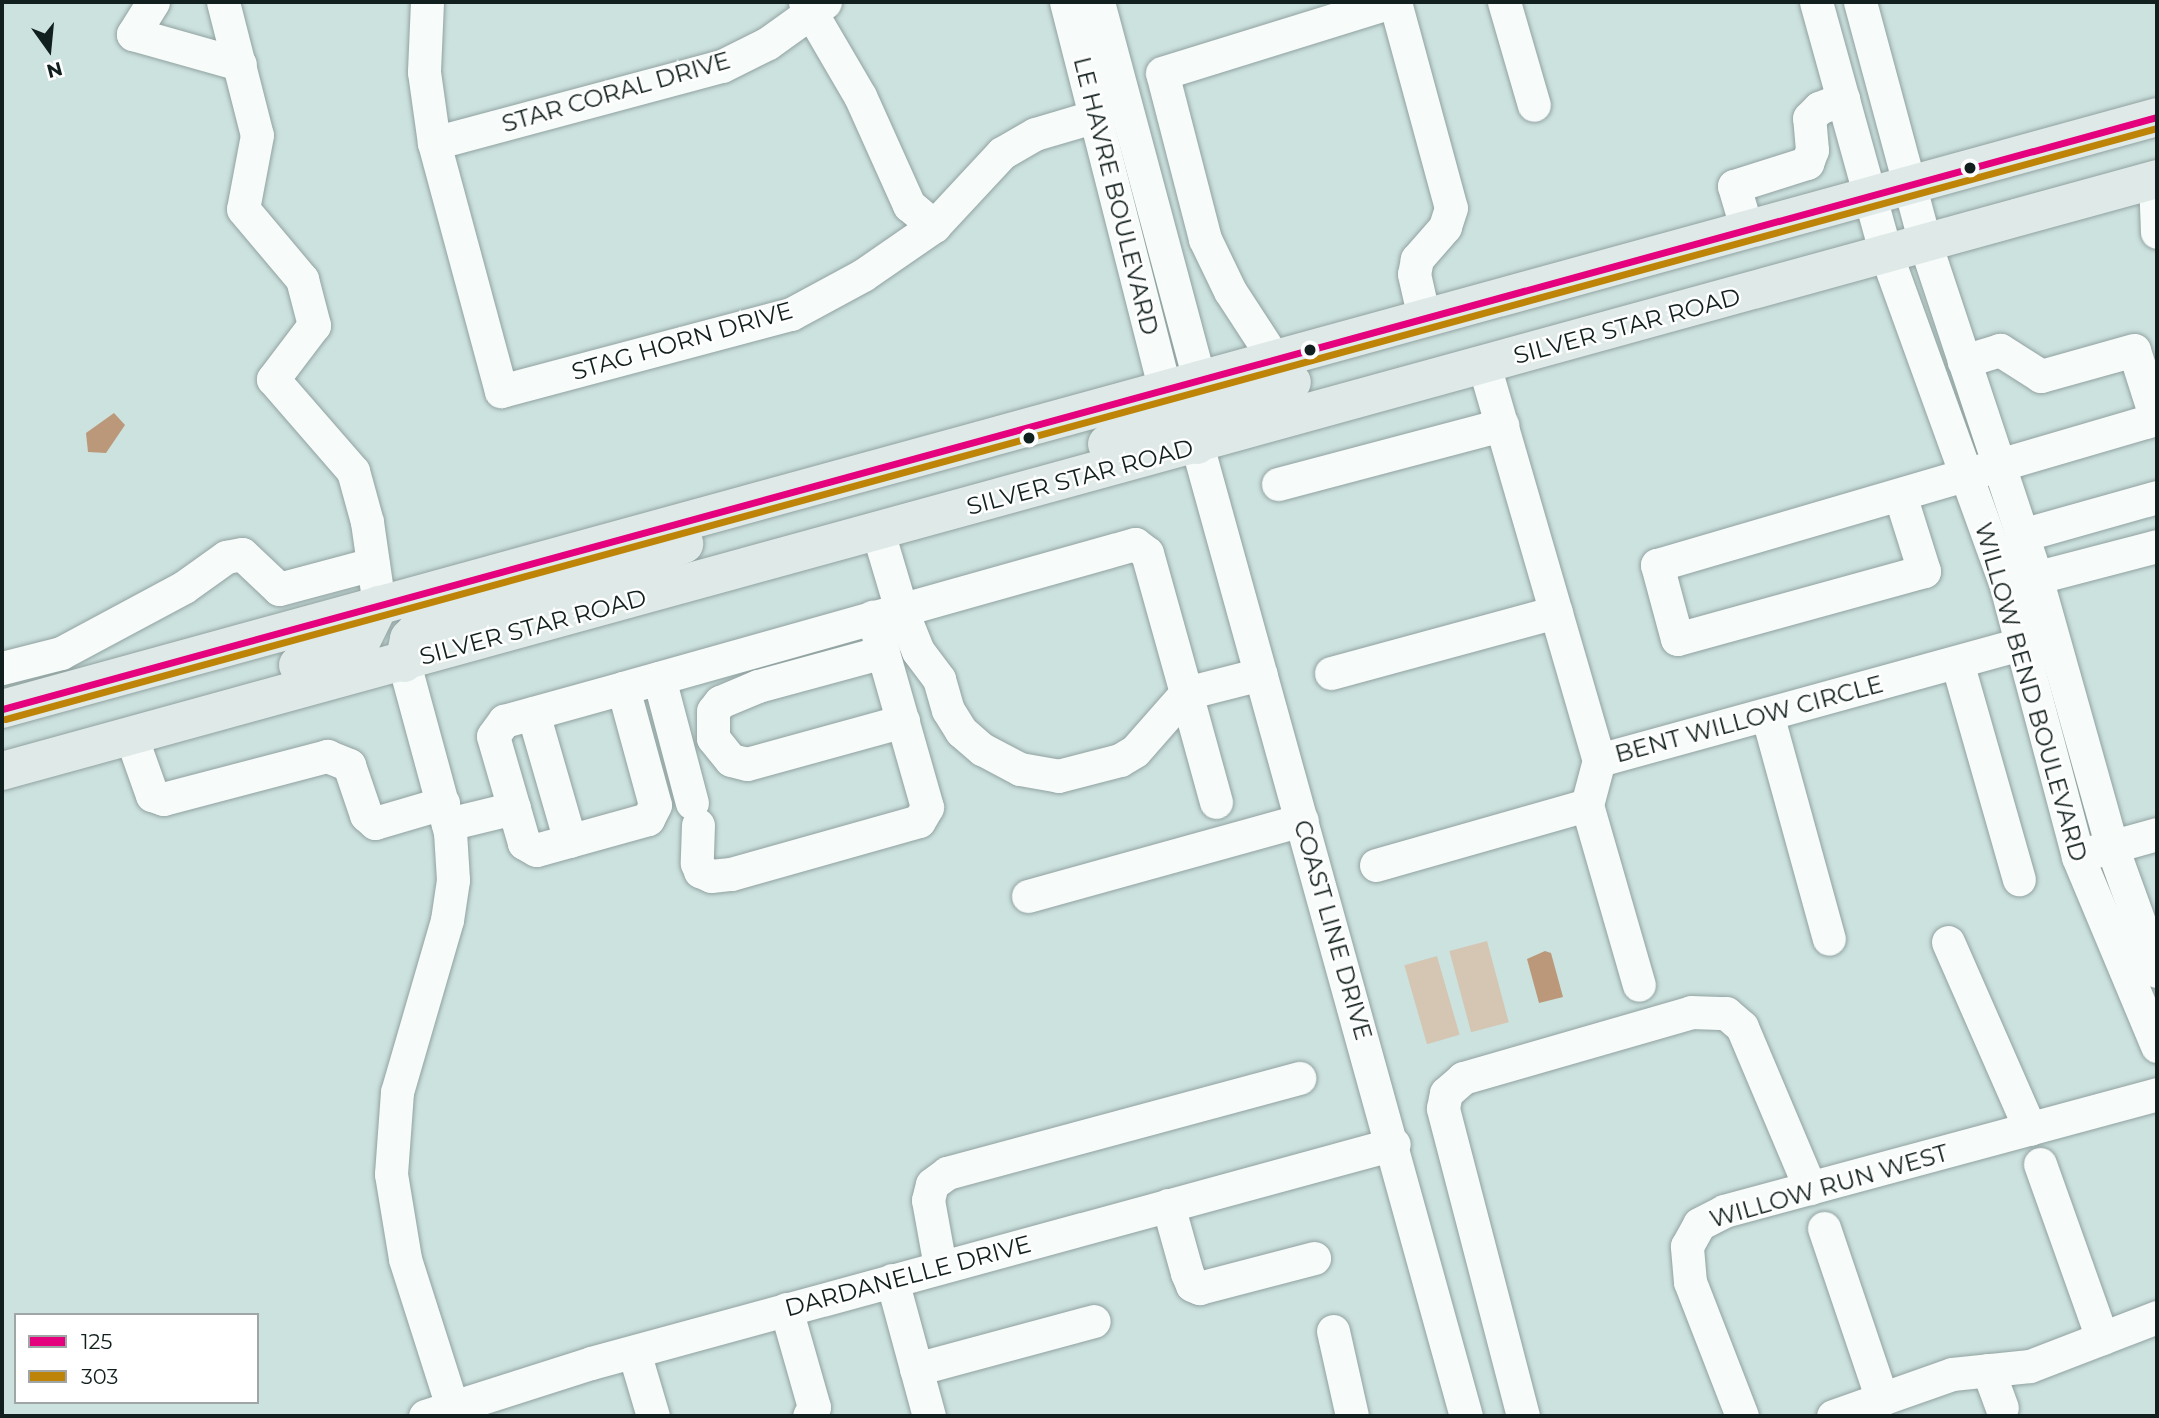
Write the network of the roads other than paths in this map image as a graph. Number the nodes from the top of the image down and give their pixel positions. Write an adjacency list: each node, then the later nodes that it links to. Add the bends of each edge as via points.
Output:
1 (153, 2): 11 (street, via 133,34)
2 (223, 2): 11 (street)
3 (427, 2): 16 (street, via 424,72)
4 (1066, 2): 14 (street, LE HAVRE BOULEVARD)
5 (1098, 2): 30 (street, LE HAVRE BOULEVARD)
6 (1394, 2): 26 (street, via 1451,208 1445,227 1417,259 1414,274); 27 (street, via 1162,73 1205,239 1230,291)
7 (1504, 2): 13 (street)
8 (1867, 3): 10 (street); 18 (street, WILLOW BEND BOULEVARD)
9 (813, 6): 16 (street, STAR CORAL DRIVE, via 722,66); 21 (street, via 909,205)
10 (1819, 10): 12 (street, WILLOW BEND BOULEVARD)
11 (240, 64): 42 (street, via 257,135 243,209 302,279 314,325 273,379 353,471)
12 (1843, 99): 19 (street, WILLOW BEND BOULEVARD); 20 (street, via 1819,108 1809,118 1812,150 1807,163 1734,186)
13 (1534, 105)
14 (1096, 116): 21 (street, STAG HORN DRIVE, via 1035,134 1002,153); 30 (street, LE HAVRE BOULEVARD)
15 (2157, 117): 18 (main road)
16 (434, 143): 21 (street, STAG HORN DRIVE, via 501,391 791,314 863,275)
17 (2156, 180): 22 (street); 23 (main road, SILVER STAR ROAD)
18 (1909, 186): 19 (main road); 23 (street, WILLOW BEND BOULEVARD)
19 (1868, 197): 20 (main road); 24 (street, WILLOW BEND BOULEVARD)
20 (1743, 217): 25 (main road)
21 (933, 226)
22 (2157, 232)
23 (1925, 243): 24 (main road, SILVER STAR ROAD); 28 (street, WILLOW BEND BOULEVARD)
24 (1885, 254): 29 (main road, SILVER STAR ROAD); 35 (street, WILLOW BEND BOULEVARD)
25 (1626, 264): 26 (main road); 32 (main road, via 1579,303 1248,394 1220,407 1205,421)
26 (1424, 318): 27 (main road)
27 (1275, 360): 30 (main road)
28 (1964, 361): 33 (street, WILLOW BEND BOULEVARD); 33 (street, via 2000,350 2041,376 2134,350 2156,419)
29 (1484, 365): 31 (street, BENT WILLOW CIRCLE); 32 (main road, SILVER STAR ROAD)
30 (1182, 385): 34 (main road); 39 (main road, via 1165,425 982,478)
31 (1502, 425): 36 (street); 45 (street, BENT WILLOW CIRCLE)
32 (1197, 445): 39 (main road, SILVER STAR ROAD); 53 (street, COAST LINE DRIVE)
33 (1999, 465): 35 (street); 40 (street, WILLOW BEND BOULEVARD)
34 (871, 470): 44 (main road); 50 (main road, via 632,564 425,621 410,639)
35 (1966, 476): 37 (street); 43 (street, WILLOW BEND BOULEVARD)
36 (1278, 484)
37 (1900, 495): 37 (street, via 1657,565 1677,639 1924,570)
38 (2157, 497): 40 (street)
39 (878, 532): 46 (street); 50 (main road, SILVER STAR ROAD)
40 (2022, 535): 43 (street, WILLOW BEND BOULEVARD)
41 (2157, 546): 43 (street)
42 (373, 564): 44 (street); 51 (street, via 279,589 242,554 226,557 184,587 61,653)
43 (2021, 582): 47 (street, WILLOW BEND BOULEVARD)
44 (379, 605): 57 (main road); 64 (main road, via 359,646 157,704)
45 (1556, 612): 52 (street); 63 (street, BENT WILLOW CIRCLE)
46 (887, 613): 48 (street); 54 (street); 56 (street, via 961,731 982,749 1041,776 1120,760 1135,751); 56 (street, via 1135,544 1147,553)
47 (2037, 639): 49 (street, BENT WILLOW CIRCLE); 73 (street, WILLOW BEND BOULEVARD); 74 (street, WILLOW BEND BOULEVARD)
48 (883, 652): 58 (street, via 758,686 720,702); 61 (street)
49 (1957, 662): 60 (street, BENT WILLOW CIRCLE); 76 (street)
50 (404, 663): 62 (main road, SILVER STAR ROAD); 69 (street)
51 (2, 668)
52 (1331, 673)
53 (1261, 674): 56 (street); 70 (street, COAST LINE DRIVE)
54 (659, 678): 55 (street); 58 (street); 61 (street, via 695,814 700,871 731,874 919,821 927,807)
55 (623, 688): 59 (street); 72 (street, via 655,805 648,819)
56 (1186, 693): 66 (street)
57 (2, 709)
58 (713, 711): 61 (street, via 713,738 719,751 747,764)
59 (533, 713): 68 (street, via 504,721 494,736); 72 (street)
60 (1767, 714): 63 (street, BENT WILLOW CIRCLE); 78 (street)
61 (903, 721)
62 (131, 736): 65 (main road, SILVER STAR ROAD); 69 (street, via 152,795 163,799 327,756 349,765 366,815 375,823)
63 (1599, 760): 67 (street)
64 (2, 765)
65 (2, 771)
66 (1216, 802)
67 (1587, 805): 75 (street); 81 (street)
68 (514, 808): 69 (street); 72 (street, via 524,843 536,850)
69 (445, 814): 104 (street, via 453,880 447,920 397,1092 391,1174 405,1259)
70 (1302, 820): 77 (street); 86 (street, COAST LINE DRIVE)
71 (2157, 834): 73 (street)
72 (570, 841)
73 (2112, 847): 74 (street); 80 (street, WILLOW BEND BOULEVARD)
74 (2078, 857): 82 (street, WILLOW BEND BOULEVARD)
75 (1376, 865)
76 (2019, 879)
77 (1028, 896)
78 (1829, 939)
79 (1948, 942): 85 (street)
80 (2157, 971)
81 (1639, 985)
82 (2157, 1046)
83 (1299, 1078): 92 (street, via 947,1173 932,1184 928,1200)
84 (2157, 1094): 85 (street, WILLOW RUN WEST)
85 (2030, 1129): 88 (street, WILLOW RUN WEST)
86 (1394, 1144): 89 (street, DARDANELLE DRIVE); 109 (street, COAST LINE DRIVE)
87 (2040, 1164): 98 (street)
88 (1810, 1188): 110 (street, via 1742,1027 1726,1013 1691,1012 1463,1078 1446,1093 1443,1108); 111 (street, WILLOW RUN WEST, via 1724,1212 1699,1224 1687,1246 1690,1282)
89 (1168, 1205): 91 (street, via 1187,1273 1192,1285 1199,1288); 92 (street, DARDANELLE DRIVE)
90 (1824, 1228): 102 (street)
91 (1314, 1258)
92 (940, 1266): 93 (street, DARDANELLE DRIVE)
93 (892, 1280): 94 (street, DARDANELLE DRIVE); 100 (street)
94 (786, 1309): 99 (street, DARDANELLE DRIVE); 106 (street, via 814,1407)
95 (2157, 1317): 98 (street)
96 (1094, 1321): 100 (street)
97 (1333, 1331): 108 (street)
98 (2102, 1338): 101 (street, via 2030,1366)
99 (634, 1352): 104 (street, DARDANELLE DRIVE); 105 (street)
100 (916, 1369): 107 (street)
101 (1988, 1370): 102 (street, via 1952,1374); 103 (street)
102 (1882, 1399): 112 (street)
103 (2002, 1408)
104 (444, 1413)
105 (653, 1416)
106 (810, 1416)
107 (929, 1416)
108 (1352, 1416)
109 (1466, 1416)
110 (1523, 1416)
111 (1742, 1416)
112 (1833, 1416)

